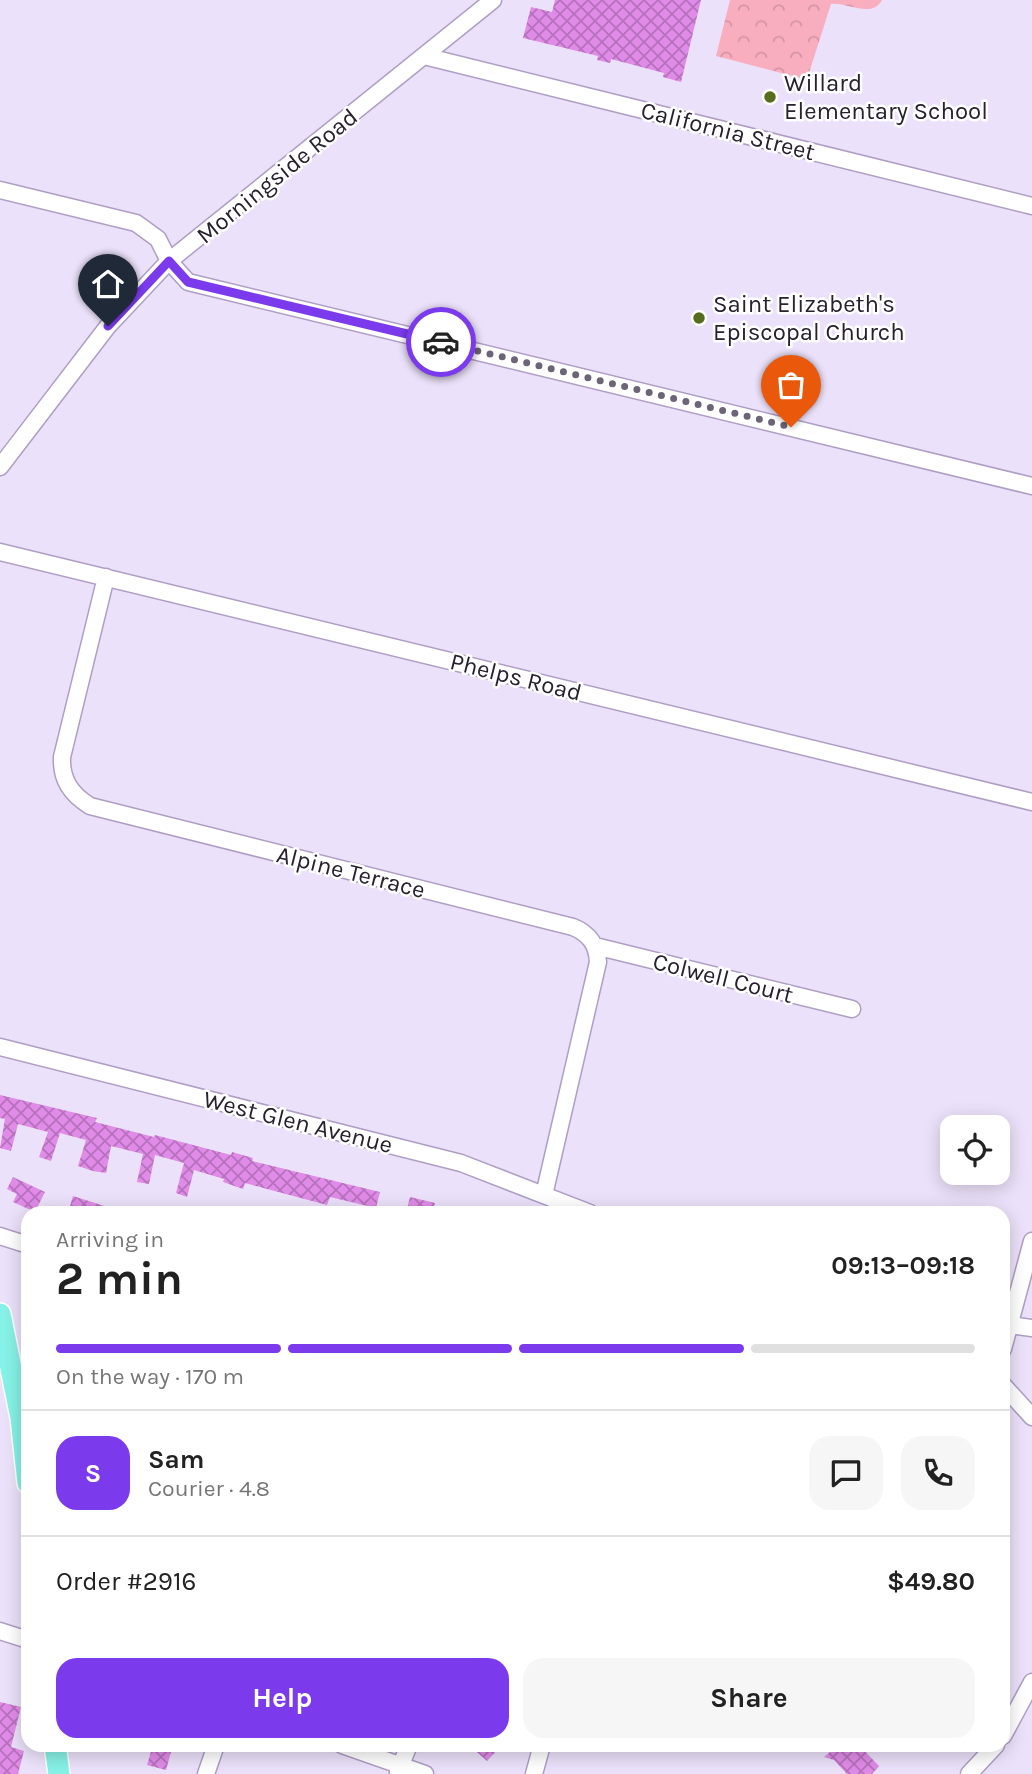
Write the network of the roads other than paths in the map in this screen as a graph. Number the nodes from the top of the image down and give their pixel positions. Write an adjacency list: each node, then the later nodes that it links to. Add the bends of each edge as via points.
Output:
1 (493, 0): 2 (street, Morningside Road)
2 (424, 56): 4 (street, California Street); 5 (street, Morningside Road)
3 (0, 190): 5 (street, via 135,223 158,239)
4 (1032, 206)
5 (169, 261): 6 (street, Morningside Road, via 108,326); 7 (street, via 188,282)
6 (0, 467)
7 (1032, 486)
8 (0, 552): 9 (street, Phelps Road)
9 (106, 577): 10 (street, Phelps Road); 11 (street, Alpine Terrace, via 62,757 63,776 78,799 90,806 573,927 590,937)
10 (1032, 802)
11 (595, 946): 12 (street, Colwell Court); 14 (street, via 598,962)
12 (852, 1009)
13 (0, 1047): 14 (street, West Glen Avenue, via 461,1163)
14 (544, 1195): 15 (street, West Glen Avenue)
15 (572, 1206)
16 (0, 1236): 18 (street)
17 (1032, 1241): 20 (street)
18 (21, 1243)
19 (0, 1314): 24 (main road)
20 (1010, 1325): 21 (street)
21 (1032, 1328)
22 (1010, 1393): 23 (street)
23 (1032, 1417)
24 (21, 1421)
25 (0, 1631): 26 (street)
26 (21, 1638)
27 (1032, 1682): 28 (street)
28 (1010, 1723)
29 (56, 1752): 36 (main road)
30 (214, 1752): 37 (street)
31 (359, 1752): 35 (street)
32 (406, 1752): 35 (street)
33 (540, 1752): 39 (street)
34 (989, 1752): 40 (street)
35 (399, 1769): 38 (street)
36 (58, 1774)
37 (206, 1774)
38 (425, 1774)
39 (534, 1774)
40 (969, 1774)

